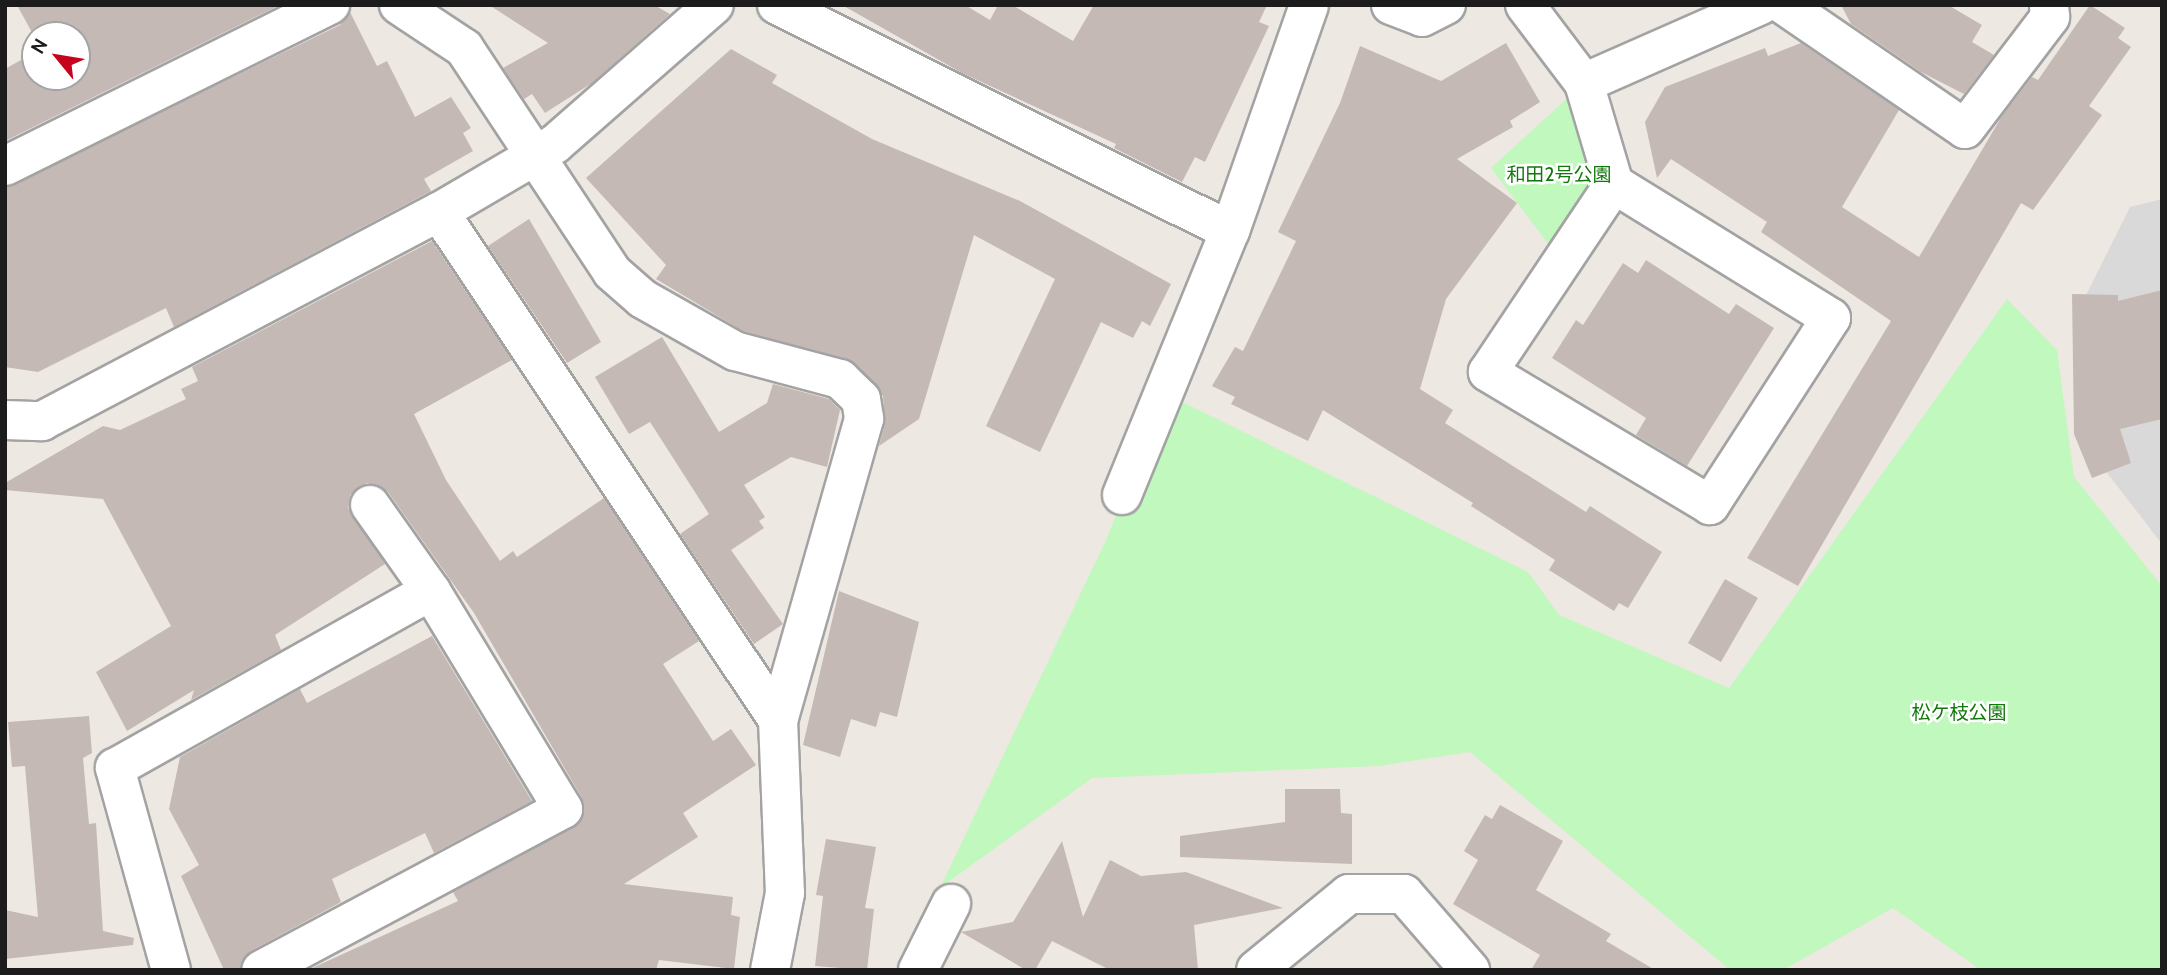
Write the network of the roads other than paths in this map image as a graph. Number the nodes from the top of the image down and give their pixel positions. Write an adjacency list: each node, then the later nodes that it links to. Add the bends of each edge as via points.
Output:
1 (330, 5): 14 (street)
2 (399, 5): 13 (street, via 464,48)
3 (714, 5): 13 (street)
4 (777, 5): 17 (street)
5 (1309, 5): 17 (street)
6 (1391, 5): 7 (street, via 1422,17)
7 (1446, 5)
8 (1525, 5): 12 (street)
9 (1761, 5): 12 (street)
10 (1784, 5): 11 (street, via 1965,129 2050,17)
11 (2049, 5)
12 (1584, 83): 15 (street)
13 (538, 154): 16 (street); 22 (street, via 612,272 643,299 735,351 840,379 861,399 864,419)
14 (5, 166)
15 (1614, 184): 15 (street, via 1830,318 1710,505 1488,373)
16 (439, 212): 18 (street, via 42,421); 22 (street)
17 (1230, 231): 19 (street)
18 (5, 420)
19 (1122, 495)
20 (370, 505): 21 (street)
21 (431, 591): 24 (street, via 115,768); 25 (street, via 564,809)
22 (778, 720): 26 (street, via 785,893)
23 (951, 904): 27 (street)
24 (171, 970)
25 (261, 970)
26 (770, 970)
27 (918, 970)
28 (1256, 970): 29 (street, via 1349,894 1404,894)
29 (1470, 970)

